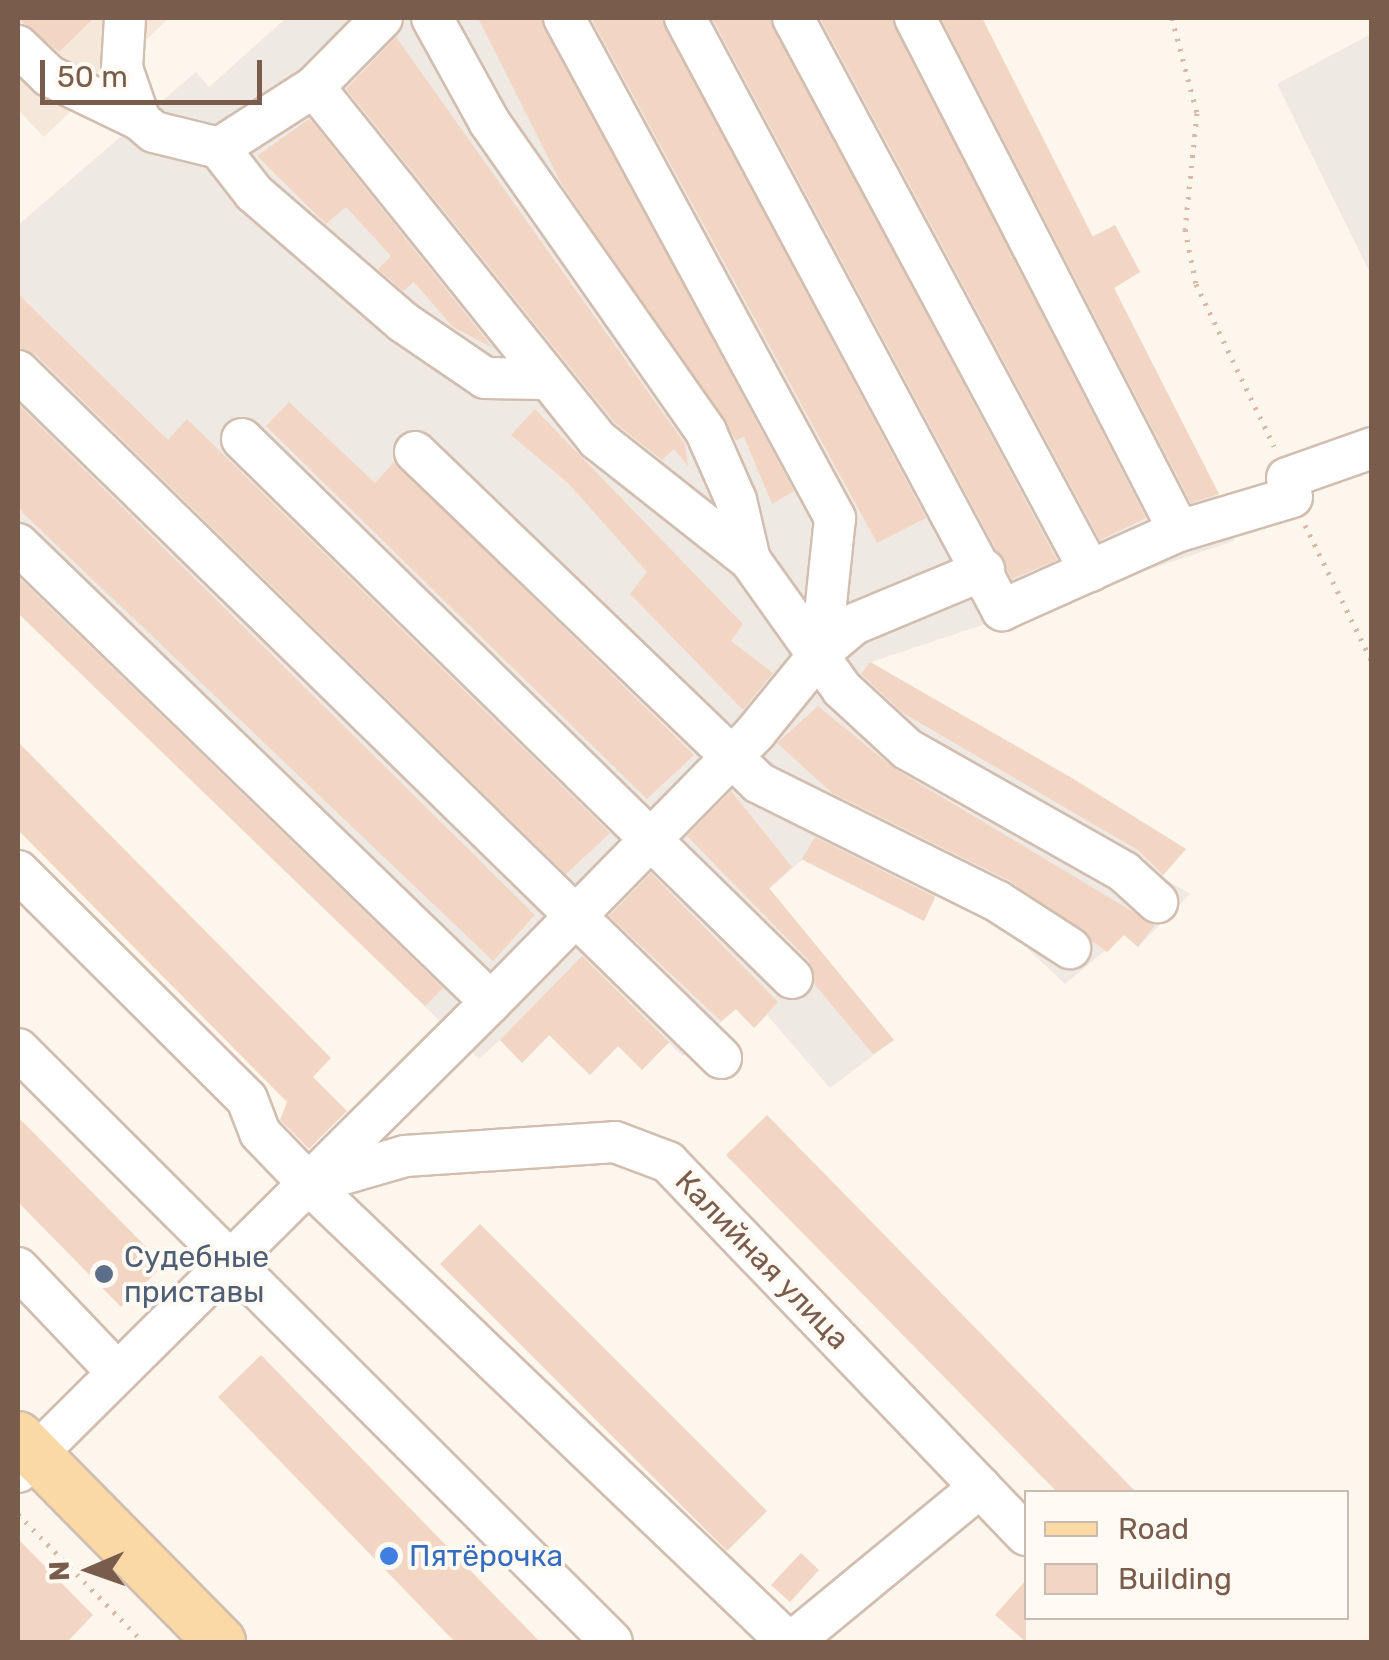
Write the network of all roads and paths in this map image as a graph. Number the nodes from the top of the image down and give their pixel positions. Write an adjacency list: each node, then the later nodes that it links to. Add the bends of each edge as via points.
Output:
1 (125, 18): 11 (lane, via 122,68)
2 (382, 18): 10 (lane)
3 (432, 18): 21 (lane, via 490,123 706,432 736,500)
4 (564, 18): 24 (lane, via 835,518)
5 (685, 18): 22 (lane)
6 (793, 18): 23 (lane)
7 (915, 18): 19 (lane)
8 (1172, 18): 18 (path, via 1197,113 1185,229 1196,284)
9 (18, 46): 11 (lane, via 49,76)
10 (314, 87): 12 (lane); 14 (lane)
11 (140, 120): 12 (lane, via 154,132)
12 (219, 148): 14 (lane, via 254,194 403,322 486,378)
13 (18, 371): 30 (lane)
14 (548, 380): 21 (lane, via 598,440)
15 (242, 438): 27 (lane)
16 (1372, 448): 18 (lane)
17 (415, 452): 26 (lane)
18 (1289, 488): 19 (lane); 25 (path)
19 (1179, 530): 23 (lane)
20 (18, 544): 33 (lane)
21 (750, 560): 24 (lane)
22 (984, 570): 23 (lane, via 1002,610); 24 (lane, via 854,624)
23 (1090, 571)
24 (821, 652): 26 (lane); 29 (lane, via 842,689 907,748 1124,872)
25 (1372, 662)
26 (730, 758): 27 (lane); 31 (lane, via 759,784 997,900)
27 (652, 837): 30 (lane); 32 (lane)
28 (18, 870): 36 (lane, via 247,1099 260,1133)
29 (1157, 902)
30 (573, 918): 33 (lane); 35 (lane)
31 (1070, 948)
32 (792, 978)
33 (491, 1002): 36 (lane)
34 (18, 1049): 37 (lane)
35 (720, 1058)
36 (309, 1184): 37 (lane); 41 (lane, Калийная улица, via 406,1156 615,1142 668,1162); 47 (lane)
37 (228, 1262): 39 (lane); 46 (lane)
38 (18, 1268): 39 (lane)
39 (117, 1372): 40 (lane)
40 (23, 1454): 45 (main road)
41 (980, 1487): 43 (lane, Калийная улица); 47 (lane)
42 (18, 1514): 44 (path)
43 (1024, 1534)
44 (143, 1642)
45 (220, 1642)
46 (612, 1642)
47 (790, 1642)

